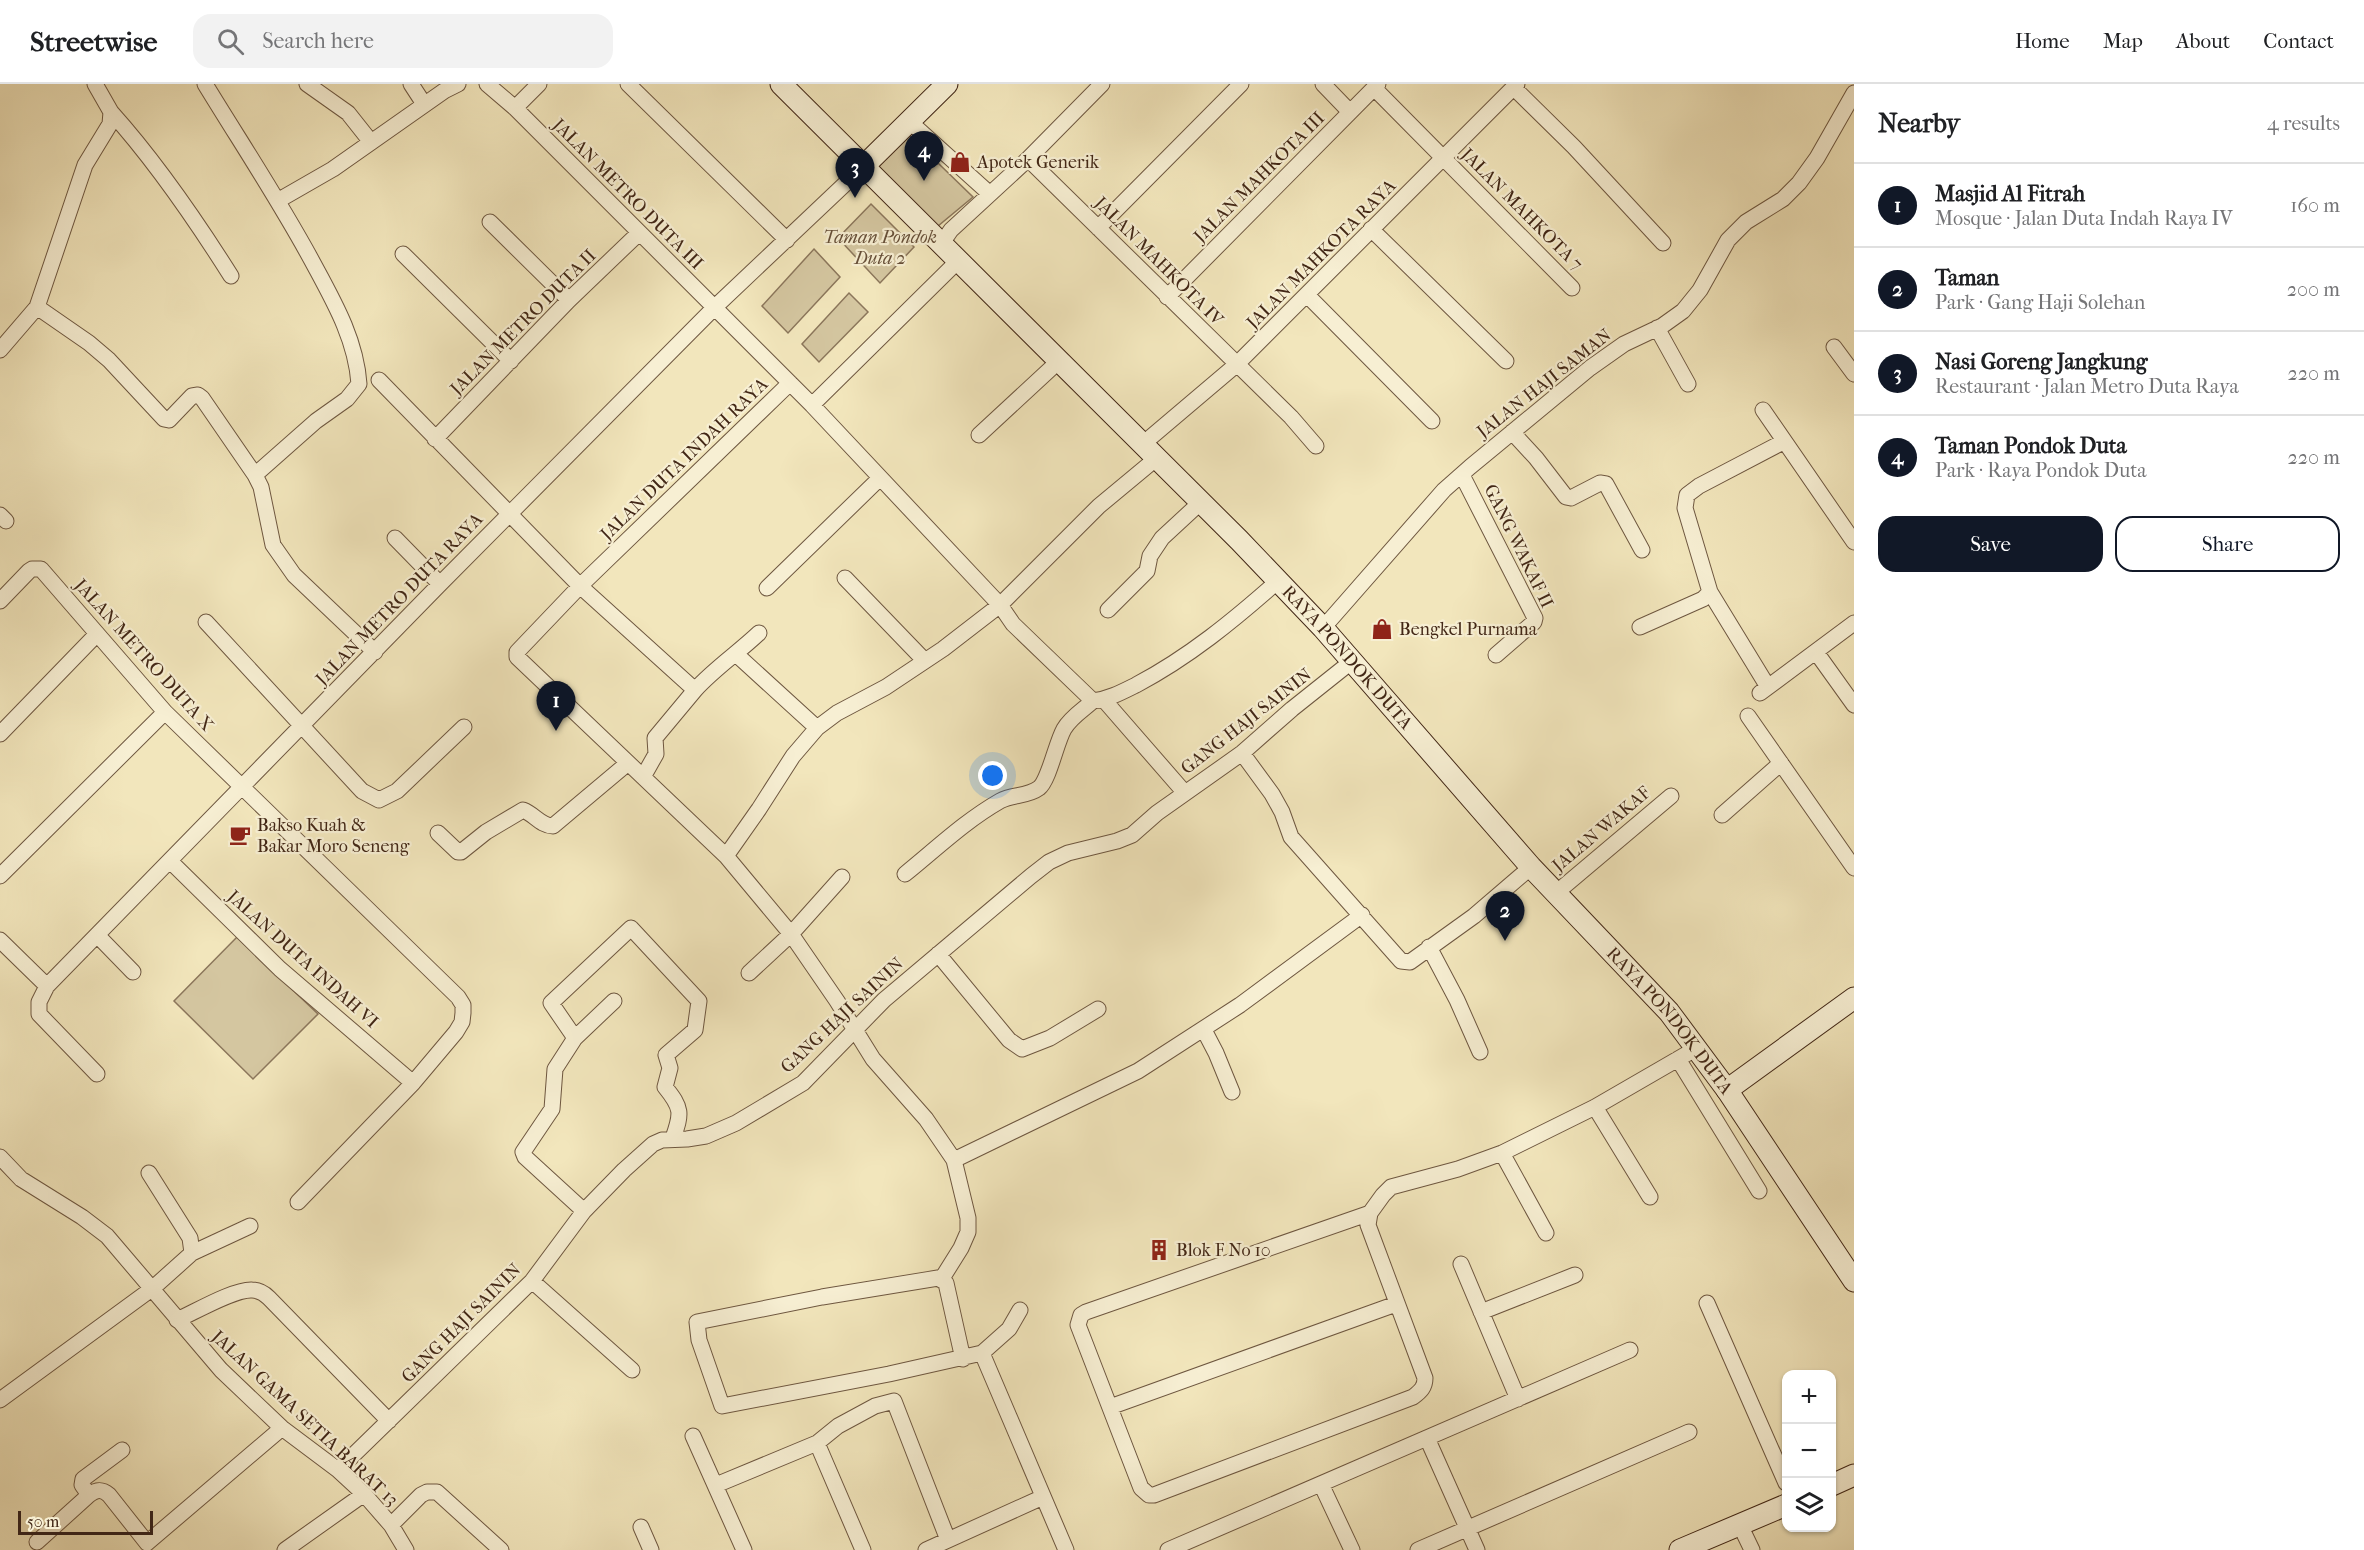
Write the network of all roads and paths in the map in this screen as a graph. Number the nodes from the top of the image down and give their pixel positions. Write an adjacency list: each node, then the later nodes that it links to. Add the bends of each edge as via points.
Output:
1 (95, 84): 19 (street)
2 (205, 84): 27 (street)
3 (307, 84): 22 (street, via 348,113)
4 (411, 84): 17 (street)
5 (458, 84): 17 (street)
6 (487, 84): 18 (street, JALAN METRO DUTA III)
7 (539, 84): 18 (street)
8 (628, 84): 32 (street)
9 (781, 84): 25 (main road, RAYA PONDOK DUTA)
10 (947, 84): 21 (main road)
11 (1102, 84): 24 (street)
12 (1241, 84): 29 (street)
13 (1323, 84): 20 (street)
14 (1376, 86): 20 (street, JALAN MAHKOTA III); 23 (street, JALAN MAHKOTA 7)
15 (1516, 86): 23 (street, JALAN MAHKOTA RAYA); 34 (street)
16 (1854, 93): 44 (street, JALAN HAJI SAMAN, via 1799,183 1783,199 1737,230 1690,303 1674,319)
17 (424, 104): 22 (street)
18 (515, 108): 31 (street, JALAN METRO DUTA III)
19 (111, 112): 37 (street, via 190,213); 43 (street, via 110,124 85,165)
20 (1350, 112): 40 (street, JALAN MAHKOTA III)
21 (909, 121): 25 (main road); 26 (street)
22 (370, 142): 27 (street)
23 (1444, 158): 30 (street, JALAN MAHKOTA RAYA); 38 (street, JALAN MAHKOTA 7)
24 (1028, 159): 26 (street); 29 (street, JALAN MAHKOTA IV)
25 (864, 166): 32 (street, JALAN METRO DUTA RAYA); 33 (main road, RAYA PONDOK DUTA)
26 (990, 194): 33 (street)
27 (279, 200): 65 (street, via 333,299 354,348 359,384 347,399 316,421)
28 (490, 222): 41 (street)
29 (1098, 228): 40 (street, JALAN MAHKOTA IV)
30 (1371, 229): 39 (street, JALAN MAHKOTA RAYA); 49 (street)
31 (639, 233): 41 (street, JALAN METRO DUTA II); 42 (street, JALAN METRO DUTA III)
32 (787, 240): 42 (street, JALAN METRO DUTA RAYA)
33 (942, 243): 36 (main road, RAYA PONDOK DUTA)
34 (1663, 243)
35 (404, 254): 48 (street)
36 (960, 259): 47 (main road, RAYA PONDOK DUTA); 55 (street)
37 (231, 276)
38 (1572, 288)
39 (1307, 295): 50 (street, JALAN MAHKOTA RAYA); 57 (street)
40 (1167, 297): 50 (street, JALAN MAHKOTA IV)
41 (569, 300): 48 (street, JALAN METRO DUTA II)
42 (715, 307): 53 (street, JALAN DUTA INDAH RAYA); 68 (street, JALAN METRO DUTA RAYA)
43 (37, 308): 46 (street); 65 (street, via 109,360 164,419 169,420 192,396 202,398)
44 (1657, 328): 54 (street); 58 (street, JALAN HAJI SAMAN, via 1609,354)
45 (1834, 346): 51 (street)
46 (0, 350)
47 (1060, 360): 59 (street); 63 (main road, RAYA PONDOK DUTA)
48 (511, 361): 60 (street, JALAN METRO DUTA II)
49 (1506, 361)
50 (1236, 366): 62 (street, JALAN MAHKOTA IV); 63 (street, JALAN MAHKOTA RAYA)
51 (1854, 374)
52 (379, 380): 60 (street)
53 (790, 383): 55 (street); 75 (street, JALAN DUTA INDAH RAYA)
54 (1688, 384)
55 (812, 405): 66 (street)
56 (1763, 410): 61 (street)
57 (1432, 421)
58 (1512, 432): 64 (street, JALAN HAJI SAMAN); 71 (street, via 1566,497 1606,484)
59 (979, 435)
60 (435, 439): 68 (street)
61 (1784, 442): 70 (street); 77 (street, via 1687,495 1685,508)
62 (1316, 446)
63 (1151, 450): 67 (main road, RAYA PONDOK DUTA); 79 (street, JALAN MAHKOTA RAYA)
64 (1461, 475): 84 (street, JALAN HAJI SAMAN); 90 (street, GANG WAKAF II, via 1535,618)
65 (255, 476): 87 (street, via 261,487 273,545 294,575)
66 (880, 478): 76 (street); 79 (street)
67 (1202, 501): 73 (main road, RAYA PONDOK DUTA); 80 (street, via 1162,538 1150,556 1147,571)
68 (508, 515): 74 (street, JALAN METRO DUTA RAYA); 75 (street)
69 (395, 538): 74 (street)
70 (1854, 542)
71 (1642, 550)
72 (845, 578): 91 (street)
73 (1278, 581): 84 (main road, RAYA PONDOK DUTA); 94 (street, via 1188,655)
74 (440, 584): 87 (street, JALAN METRO DUTA RAYA)
75 (580, 586): 93 (street); 103 (street, JALAN DUTA INDAH RAYA, via 517,652 517,657)
76 (767, 588)
77 (1710, 591): 83 (street, via 1703,599); 88 (street, via 1764,690)
78 (0, 601): 86 (street, JALAN METRO DUTA X, via 32,569 40,569)
79 (1000, 605): 91 (street, JALAN MAHKOTA RAYA); 94 (street, via 1013,624)
80 (1108, 610)
81 (206, 622): 98 (street)
82 (1854, 623): 88 (street)
83 (1640, 627)
84 (1323, 628): 92 (main road, RAYA PONDOK DUTA)
85 (759, 633): 89 (street)
86 (96, 635): 96 (street, JALAN METRO DUTA X); 101 (street)
87 (375, 652): 98 (street, JALAN METRO DUTA RAYA)
88 (1816, 652): 95 (street)
89 (737, 655): 93 (street, via 728,658); 100 (street)
90 (1496, 655)
91 (925, 661): 100 (street, JALAN MAHKOTA RAYA)
92 (1351, 662): 102 (street, GANG HAJI SAININ); 113 (main road, RAYA PONDOK DUTA)
93 (695, 690): 105 (street, via 655,738 656,753)
94 (1099, 700): 107 (street); 115 (street, via 1070,721 1063,731 1040,788 999,802)
95 (1854, 705)
96 (165, 712): 106 (street, JALAN METRO DUTA X); 116 (street)
97 (1748, 716): 104 (street)
98 (301, 726): 99 (street, via 362,791 379,801 397,790); 106 (street, JALAN METRO DUTA RAYA)
99 (464, 727)
100 (817, 728): 111 (street, JALAN MAHKOTA RAYA, via 793,756)
101 (0, 734)
102 (1242, 753): 107 (street, GANG HAJI SAININ); 119 (street, via 1272,794 1291,837)
103 (628, 763): 105 (street); 110 (street, via 553,826 523,810 461,852)
104 (1781, 763): 109 (street); 114 (street)
105 (643, 777): 111 (street)
106 (242, 786): 112 (street, JALAN METRO DUTA RAYA); 138 (street, JALAN METRO DUTA X, via 463,1005 462,1022 456,1032)
107 (1185, 793): 124 (street, GANG HAJI SAININ, via 1132,835 1049,862)
108 (1671, 796): 118 (street, JALAN WAKAF)
109 (1722, 815)
110 (438, 833)
111 (726, 856): 120 (street)
112 (170, 861): 121 (street, JALAN METRO DUTA RAYA); 138 (street, JALAN DUTA INDAH VI, via 280,969)
113 (1531, 867): 118 (main road, RAYA PONDOK DUTA); 123 (street)
114 (1854, 868)
115 (905, 874)
116 (0, 876)
117 (842, 877): 120 (street)
118 (1556, 893): 134 (main road, RAYA PONDOK DUTA, via 1669,1012)
119 (1362, 915): 123 (street, via 1401,961 1410,962); 132 (street)
120 (791, 934): 126 (street); 131 (street)
121 (98, 935): 125 (street); 127 (street, JALAN METRO DUTA RAYA)
122 (0, 940): 127 (street)
123 (1430, 947): 135 (street)
124 (938, 954): 130 (street, via 1009,1040 1022,1048 1050,1038); 131 (street, GANG HAJI SAININ)
125 (133, 972)
126 (749, 973)
127 (47, 986): 137 (street, JALAN METRO DUTA RAYA, via 39,1002 39,1014)
128 (1854, 998): 139 (main road)
129 (614, 1000): 133 (street)
130 (1098, 1009)
131 (854, 1030): 142 (street, GANG HAJI SAININ, via 803,1083 736,1123 706,1136); 145 (street)
132 (1204, 1030): 140 (street); 145 (street, via 1138,1071)
133 (575, 1038): 142 (street, via 551,1003 631,928 699,1001 695,1030 666,1055 670,1068 665,1087 677,1102 681,1116); 151 (street, via 555,1069 552,1109 523,1152)
134 (1697, 1048): 136 (street); 139 (main road, RAYA PONDOK DUTA)
135 (1480, 1052)
136 (1678, 1059): 141 (street); 147 (street)
137 (97, 1074)
138 (412, 1083): 149 (street)
139 (1727, 1090): 159 (main road, RAYA PONDOK DUTA)
140 (1232, 1092)
141 (1595, 1107): 143 (street); 148 (street)
142 (673, 1138): 151 (street, GANG HAJI SAININ, via 653,1144)
143 (1502, 1153): 150 (street, via 1391,1187); 153 (street)
144 (0, 1157): 160 (street, JALAN GAMA SETIA BARAT 13, via 21,1179 107,1236)
145 (954, 1160): 157 (street, via 968,1232)
146 (149, 1173): 154 (street, via 190,1238)
147 (1759, 1191)
148 (1650, 1197)
149 (298, 1202)
150 (1377, 1204): 162 (street, via 1368,1225); 172 (street, via 1081,1315 1078,1325)
151 (584, 1211): 158 (street, GANG HAJI SAININ)
152 (250, 1226): 154 (street)
153 (1546, 1233)
154 (192, 1253): 160 (street)
155 (1461, 1264): 164 (street)
156 (1575, 1275): 164 (street)
157 (941, 1280): 168 (street, via 946,1283); 168 (street, via 822,1297 696,1322 699,1340 722,1406)
158 (532, 1281): 169 (street); 173 (street, GANG HAJI SAININ)
159 (1854, 1281)
160 (153, 1288): 165 (street, JALAN GAMA SETIA BARAT 13); 171 (street)
161 (1707, 1303): 182 (street)
162 (1396, 1304): 172 (street); 172 (street, via 1425,1378 1420,1392 1154,1495 1141,1488)
163 (1020, 1310): 167 (street, via 1009,1329)
164 (1481, 1312): 170 (street)
165 (177, 1320): 173 (street, via 233,1295 260,1292); 174 (street, JALAN GAMA SETIA BARAT 13, via 221,1370)
166 (1630, 1350): 170 (street)
167 (982, 1353): 168 (street); 188 (street)
168 (963, 1359)
169 (632, 1370)
170 (1518, 1399): 177 (street)
171 (0, 1400)
172 (1110, 1407)
173 (388, 1421): 180 (street, GANG HAJI SAININ)
174 (282, 1428): 180 (street, JALAN GAMA SETIA BARAT 13); 196 (street)
175 (1689, 1432): 193 (street)
176 (693, 1437): 185 (street)
177 (1427, 1438): 184 (street); 193 (street)
178 (817, 1443): 185 (street); 194 (street, via 838,1426 875,1406 894,1401); 202 (street)
179 (122, 1450): 187 (street, via 82,1480)
180 (338, 1470): 186 (street, JALAN GAMA SETIA BARAT 13)
181 (1854, 1475): 183 (main road)
182 (1784, 1478)
183 (1836, 1483)
184 (1321, 1484): 205 (street); 206 (street)
185 (716, 1485): 201 (street)
186 (364, 1494): 190 (street, JALAN GAMA SETIA BARAT 13); 197 (street)
187 (89, 1495): 195 (street); 196 (street, via 104,1490)
188 (1043, 1497): 194 (street); 204 (street)
189 (1782, 1506): 191 (main road)
190 (391, 1525): 198 (street, JALAN GAMA SETIA BARAT 13); 199 (street, via 422,1495 437,1492)
191 (1740, 1525): 209 (main road); 210 (street)
192 (641, 1527): 200 (street)
193 (1467, 1529): 207 (street); 208 (street)
194 (948, 1540): 203 (street)
195 (37, 1542)
196 (150, 1547)
197 (285, 1550)
198 (406, 1550)
199 (501, 1550)
200 (651, 1550)
201 (744, 1550)
202 (863, 1550)
203 (926, 1550)
204 (1066, 1550)
205 (1168, 1550)
206 (1352, 1550)
207 (1418, 1550)
208 (1477, 1550)
209 (1680, 1550)
210 (1752, 1550)

